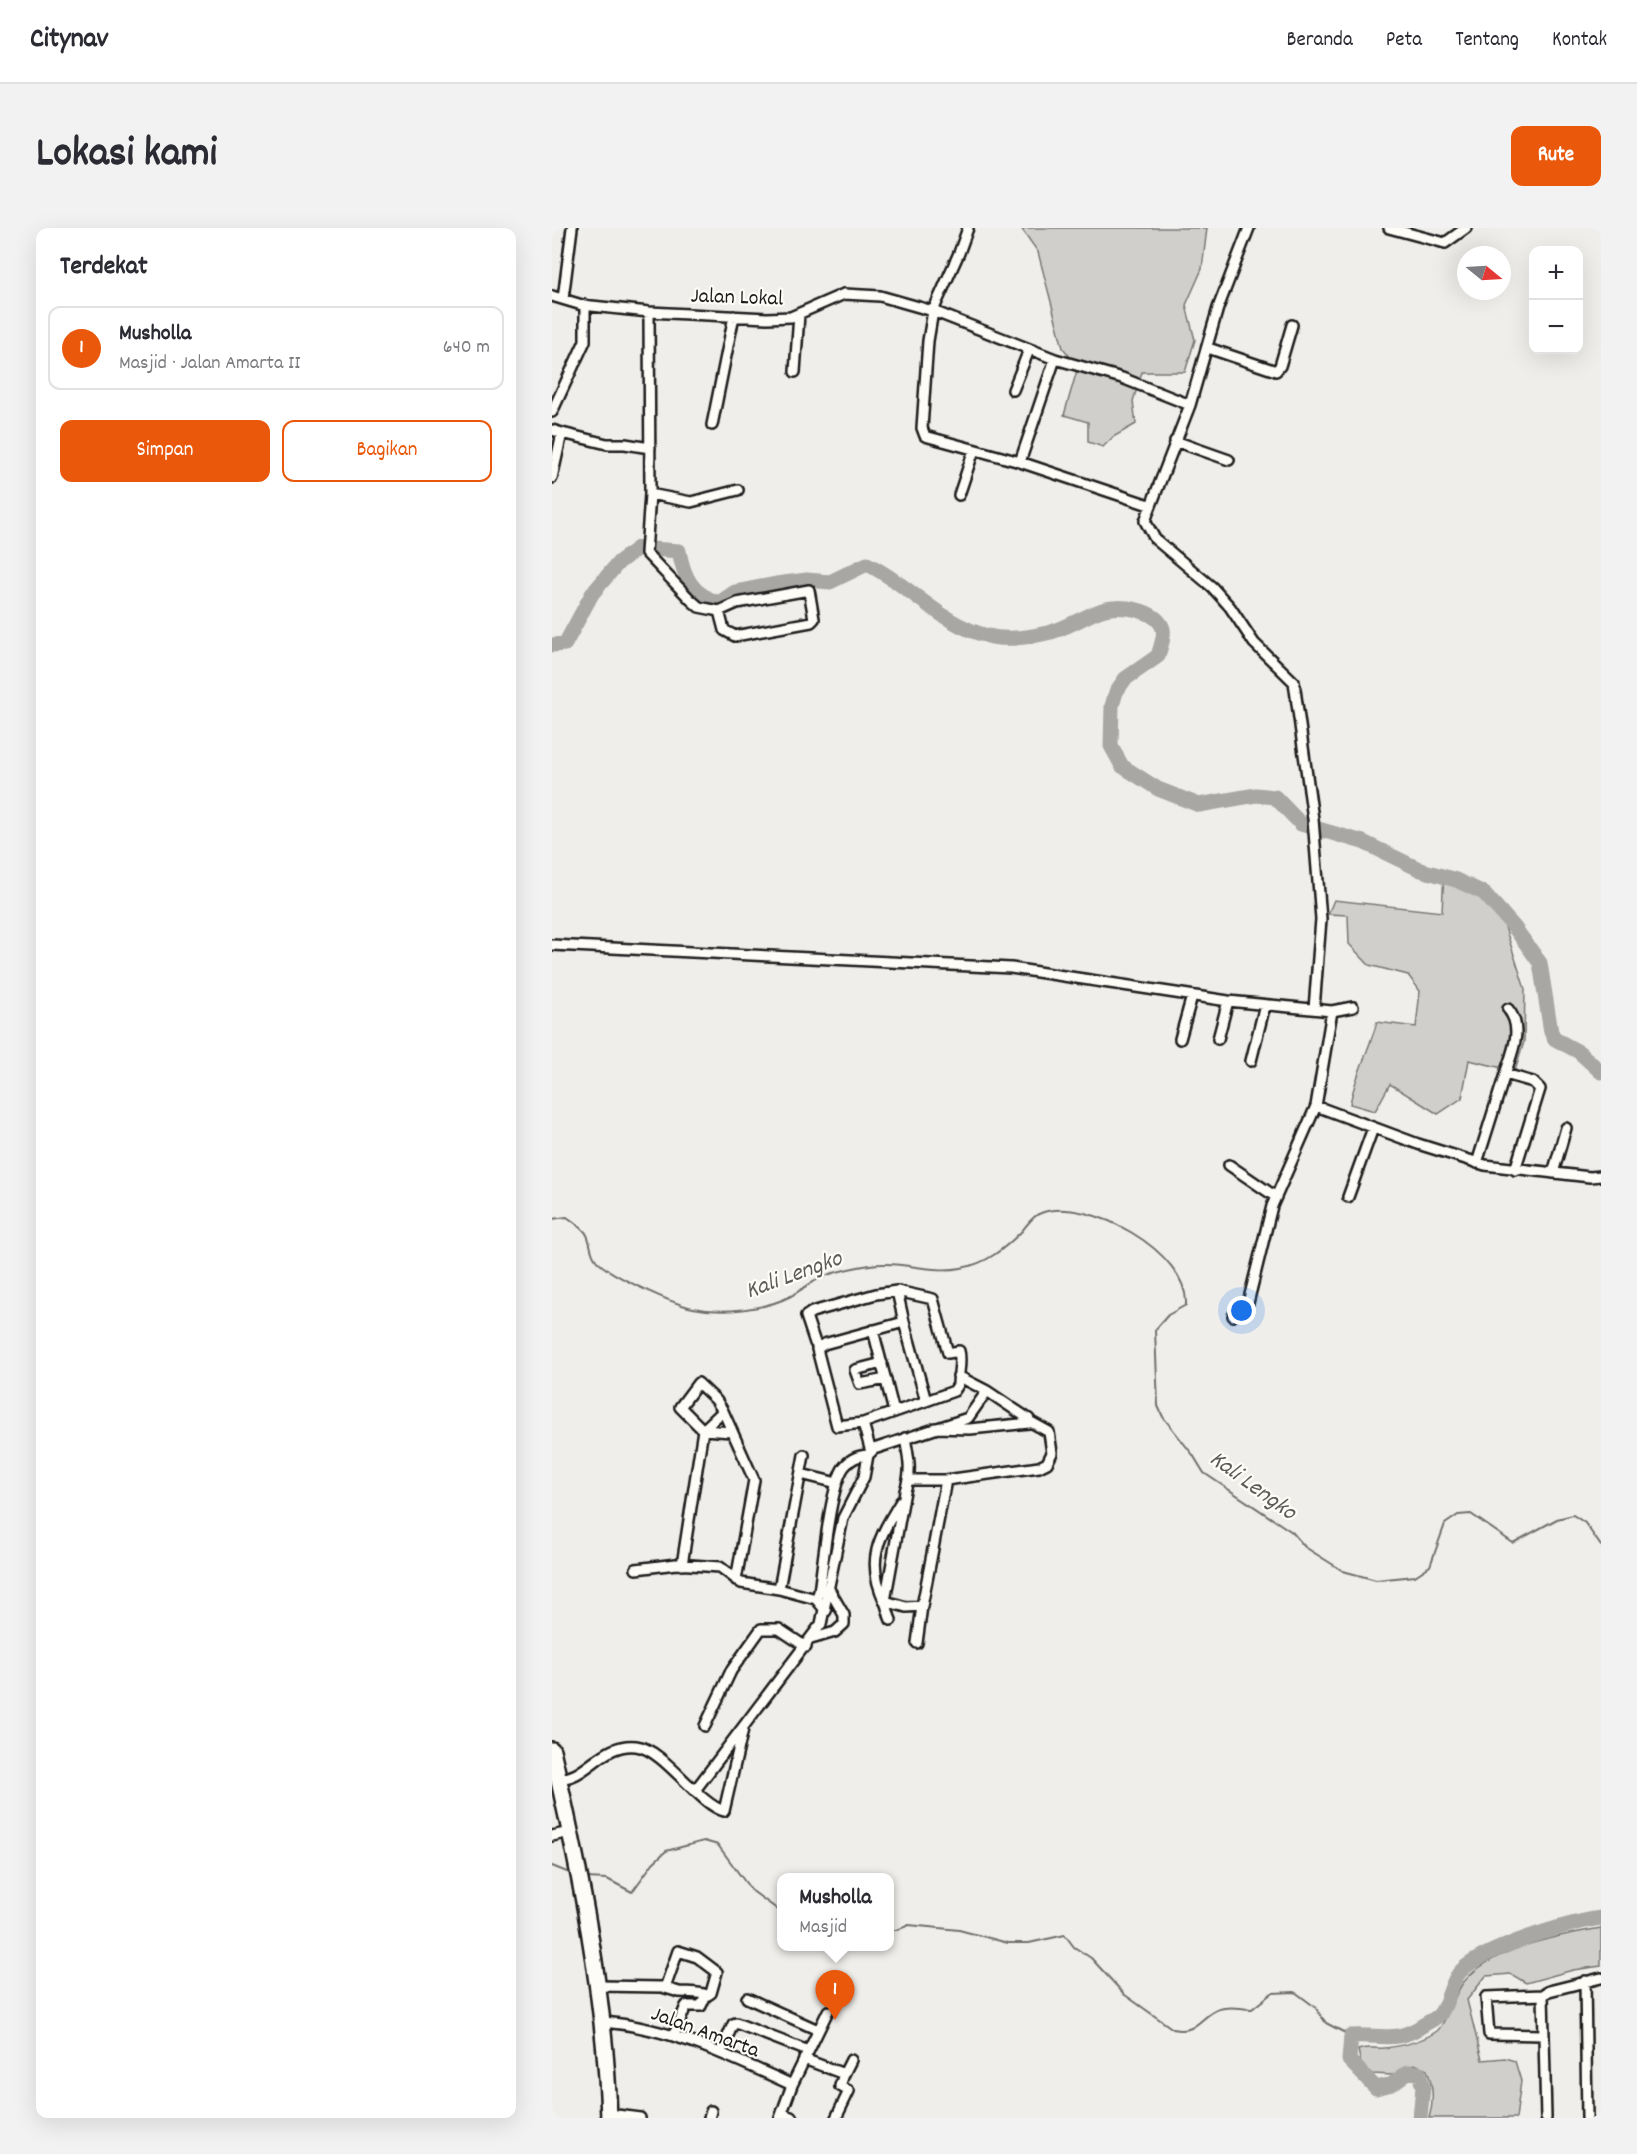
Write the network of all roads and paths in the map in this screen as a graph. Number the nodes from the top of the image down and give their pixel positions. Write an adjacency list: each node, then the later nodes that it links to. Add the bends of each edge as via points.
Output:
1 (572, 228): 7 (street)
2 (968, 228): 9 (street)
3 (1249, 228): 14 (street, via 1218,308)
4 (1389, 228): 5 (street, via 1445,243)
5 (1466, 228)
6 (552, 296): 7 (street, Jalan Lokal)
7 (563, 299): 8 (street, Jalan Lokal)
8 (585, 305): 10 (street, Jalan Lokal); 20 (street, via 585,341)
9 (933, 311): 11 (street, Jalan Lokal, via 880,296 844,294); 15 (street, Jalan Lokal); 26 (street, via 922,432 928,439)
10 (649, 312): 12 (street, Jalan Lokal); 25 (street)
11 (799, 314): 12 (street, Jalan Lokal); 17 (street)
12 (734, 316): 21 (street)
13 (1292, 325): 14 (street, via 1276,371)
14 (1208, 348): 19 (street)
15 (1029, 350): 16 (street, Jalan Lokal); 18 (street)
16 (1055, 359): 19 (street, Jalan Lokal, via 1122,378); 28 (street)
17 (795, 372)
18 (1013, 390)
19 (1190, 405): 24 (street)
20 (552, 412)
21 (712, 425)
22 (552, 430): 23 (street)
23 (562, 433): 25 (street, via 608,444); 29 (street)
24 (1175, 441): 27 (street); 33 (street)
25 (650, 448): 31 (street)
26 (974, 450): 28 (street); 32 (street)
27 (1229, 460)
28 (1020, 462): 33 (street)
29 (552, 477)
30 (738, 490): 31 (street, via 691,501)
31 (650, 494): 34 (street, via 646,553 699,607)
32 (959, 495)
33 (1149, 505): 40 (street, via 1145,521 1155,539 1212,587 1254,643 1294,682 1321,919)
34 (719, 611): 34 (street, via 737,603 809,590 814,619 735,636 724,630)
35 (552, 945): 36 (street, via 1004,968)
36 (1192, 996): 37 (street); 43 (street)
37 (1228, 1001): 38 (street); 44 (street)
38 (1265, 1005): 40 (street); 45 (street)
39 (1353, 1007): 42 (street)
40 (1314, 1009): 42 (street)
41 (1508, 1009): 46 (street, via 1516,1032)
42 (1332, 1011): 47 (street)
43 (1180, 1039)
44 (1218, 1039)
45 (1251, 1061)
46 (1505, 1074): 50 (street); 52 (street, via 1533,1082 1540,1089)
47 (1316, 1106): 48 (street); 55 (street)
48 (1373, 1128): 50 (street); 56 (street)
49 (1566, 1128): 53 (street)
50 (1477, 1163): 52 (street)
51 (1229, 1166): 55 (street)
52 (1515, 1170): 53 (street)
53 (1553, 1173): 54 (street)
54 (1601, 1176)
55 (1276, 1197): 58 (street, via 1248,1303)
56 (1348, 1197)
57 (897, 1291): 59 (street); 61 (street, via 812,1312 807,1316 809,1329); 63 (street, via 933,1299)
58 (1233, 1316)
59 (904, 1322): 60 (street); 66 (street)
60 (873, 1330): 61 (street); 62 (street)
61 (819, 1346): 71 (street, via 837,1426)
62 (882, 1363): 64 (street); 64 (street, via 855,1370 860,1384)
63 (957, 1374): 65 (street); 66 (street, via 954,1391)
64 (886, 1379): 68 (street)
65 (987, 1391): 69 (street); 70 (street)
66 (926, 1401): 68 (street)
67 (723, 1412): 74 (street); 74 (street, via 698,1383 680,1407); 75 (street)
68 (894, 1412): 71 (street)
69 (968, 1418): 72 (street); 73 (street)
70 (1029, 1421): 72 (street); 81 (street, via 1049,1432 1052,1453 1047,1463)
71 (864, 1423): 77 (street)
72 (982, 1427): 73 (street)
73 (935, 1428): 76 (street)
74 (703, 1430): 75 (street); 85 (street)
75 (732, 1432): 87 (street, via 754,1480)
76 (905, 1438): 77 (street); 80 (street)
77 (870, 1454): 82 (street, via 850,1461); 84 (street)
78 (804, 1455): 79 (street)
79 (801, 1474): 82 (street); 88 (street)
80 (909, 1480): 81 (street); 83 (street)
81 (946, 1480): 92 (street)
82 (837, 1483): 84 (street)
83 (905, 1494): 91 (street); 91 (street, via 876,1551 874,1574)
84 (830, 1553): 89 (street); 90 (street)
85 (682, 1565): 86 (street); 87 (street, via 720,1567)
86 (636, 1569)
87 (736, 1580): 88 (street)
88 (779, 1588): 90 (street)
89 (829, 1589): 93 (street); 95 (street, via 844,1615 844,1624)
90 (816, 1599): 93 (street)
91 (885, 1601): 92 (street, via 906,1607); 94 (street)
92 (922, 1606): 96 (street)
93 (826, 1611): 95 (street)
94 (891, 1620)
95 (808, 1643): 97 (street, via 779,1629 761,1629 731,1671); 98 (street)
96 (917, 1643)
97 (705, 1726)
98 (744, 1727): 101 (street); 101 (street, via 726,1809 722,1811)
99 (552, 1752): 100 (main road)
100 (558, 1778): 101 (street, via 571,1779 608,1751 638,1746 654,1752); 102 (main road)
101 (696, 1789)
102 (570, 1833): 103 (street); 106 (main road)
103 (552, 1836)
104 (1601, 1978): 105 (street)
105 (1585, 1981): 109 (street); 127 (street)
106 (598, 1986): 107 (street); 112 (main road)
107 (665, 1988): 108 (street); 108 (street, via 675,1955 682,1951 716,1970 711,1993)
108 (706, 1995): 114 (street, via 701,2006 686,2006)
109 (1543, 1995): 115 (street); 115 (street, via 1487,1995 1485,1999 1489,2034)
110 (747, 1998): 113 (street)
111 (828, 2010): 113 (street)
112 (604, 2022): 114 (street, Jalan Amarta, via 634,2024); 121 (main road)
113 (818, 2030): 117 (street)
114 (674, 2035): 116 (street, Jalan Amarta)
115 (1544, 2035): 126 (street)
116 (721, 2052): 117 (street, via 736,2023); 120 (street, Jalan Amarta)
117 (806, 2055): 119 (street); 120 (street)
118 (851, 2060): 119 (street)
119 (844, 2074): 125 (street, via 840,2086 849,2091)
120 (792, 2085): 122 (street)
121 (609, 2116): 123 (street)
122 (781, 2116): 124 (street)
123 (640, 2118)
124 (793, 2118)
125 (836, 2118)
126 (1546, 2118)
127 (1587, 2118)

